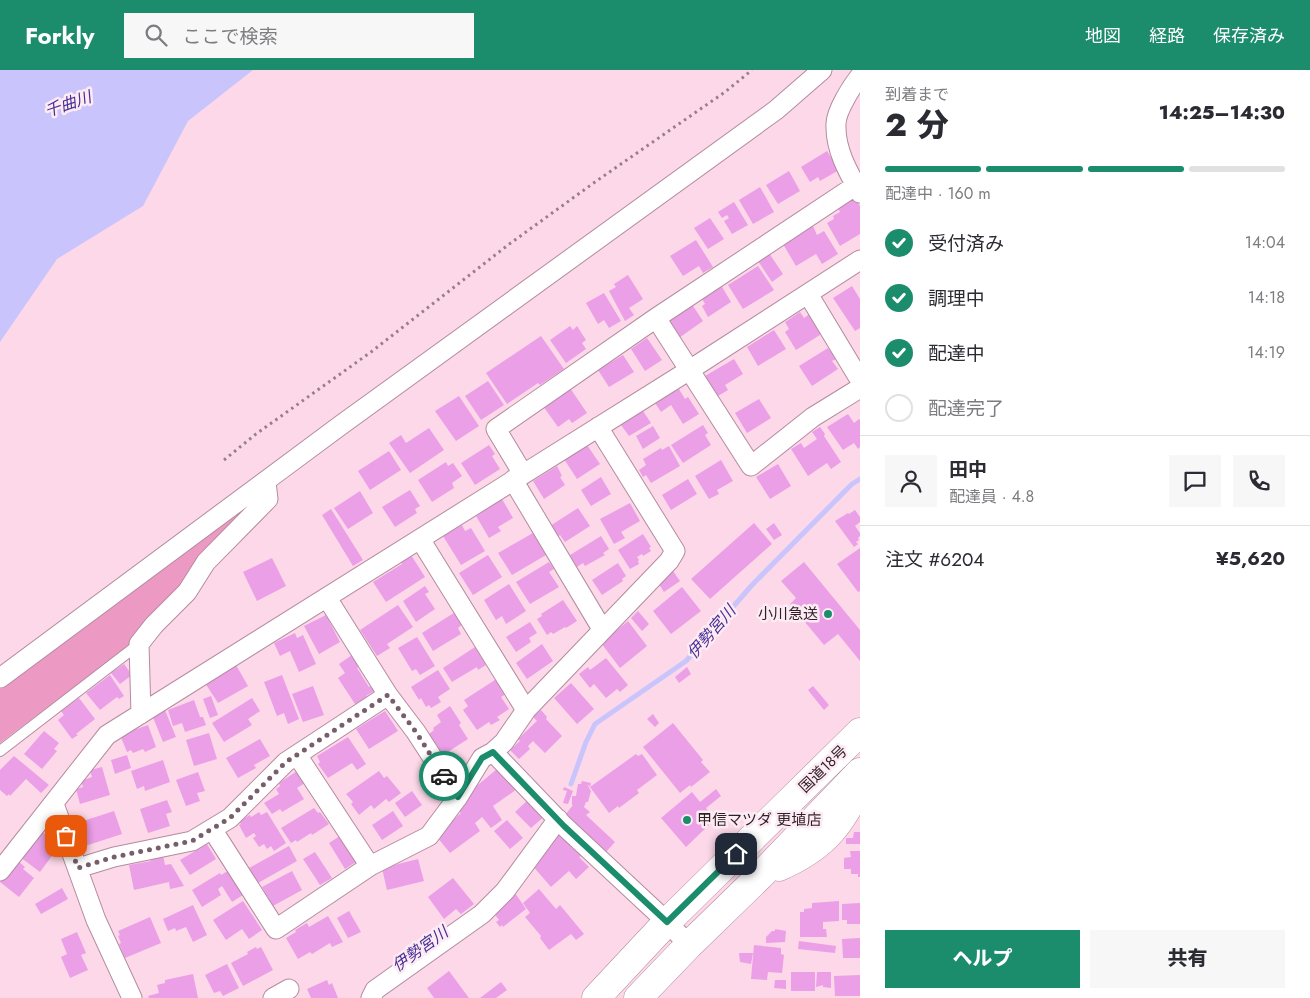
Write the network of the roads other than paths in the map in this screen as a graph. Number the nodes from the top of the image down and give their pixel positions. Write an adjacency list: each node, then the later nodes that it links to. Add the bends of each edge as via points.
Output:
1 (822, 70): 12 (street, via 776,110)
2 (860, 76): 3 (street, via 850,89 836,122 839,151)
3 (858, 190): 6 (street)
4 (860, 260): 5 (street)
5 (808, 294): 7 (street); 8 (street)
6 (656, 318): 7 (street); 11 (street, via 496,429)
7 (688, 370): 9 (street, via 752,466 813,417); 10 (street)
8 (860, 380)
9 (860, 388)
10 (598, 427): 11 (street); 15 (street, via 675,551)
11 (518, 477): 13 (street); 15 (street)
12 (266, 482): 16 (street, via 268,499 206,562 187,592); 17 (street)
13 (420, 539): 14 (street); 19 (street)
14 (327, 598): 18 (street); 20 (street)
15 (602, 629): 19 (street)
16 (139, 644): 20 (street); 22 (lane)
17 (0, 678)
18 (388, 695): 24 (street); 27 (street)
19 (526, 710): 23 (street)
20 (141, 714): 28 (street, via 108,735)
21 (860, 732): 35 (highway, 国道18号)
22 (0, 752)
23 (493, 752): 27 (street, via 482,758); 29 (street)
24 (297, 755): 30 (street, via 230,818); 31 (street)
25 (860, 772): 34 (highway, 国道18号)
26 (860, 785): 34 (highway, via 838,824 816,848)
27 (458, 797): 31 (street, via 429,836)
28 (54, 804): 32 (street); 33 (street)
29 (558, 819): 35 (street); 40 (street, via 505,891 482,914 375,990)
30 (212, 829): 31 (street, via 276,929); 32 (street, via 192,841)
31 (370, 866)
32 (78, 868): 38 (street, via 96,920)
33 (0, 871)
34 (760, 876): 36 (highway, 国道18号)
35 (667, 922): 36 (street); 41 (highway, 国道18号)
36 (689, 945): 42 (highway, 国道18号)
37 (289, 989): 39 (street)
38 (132, 998)
39 (273, 998)
40 (371, 998)
41 (596, 998)
42 (638, 998)

